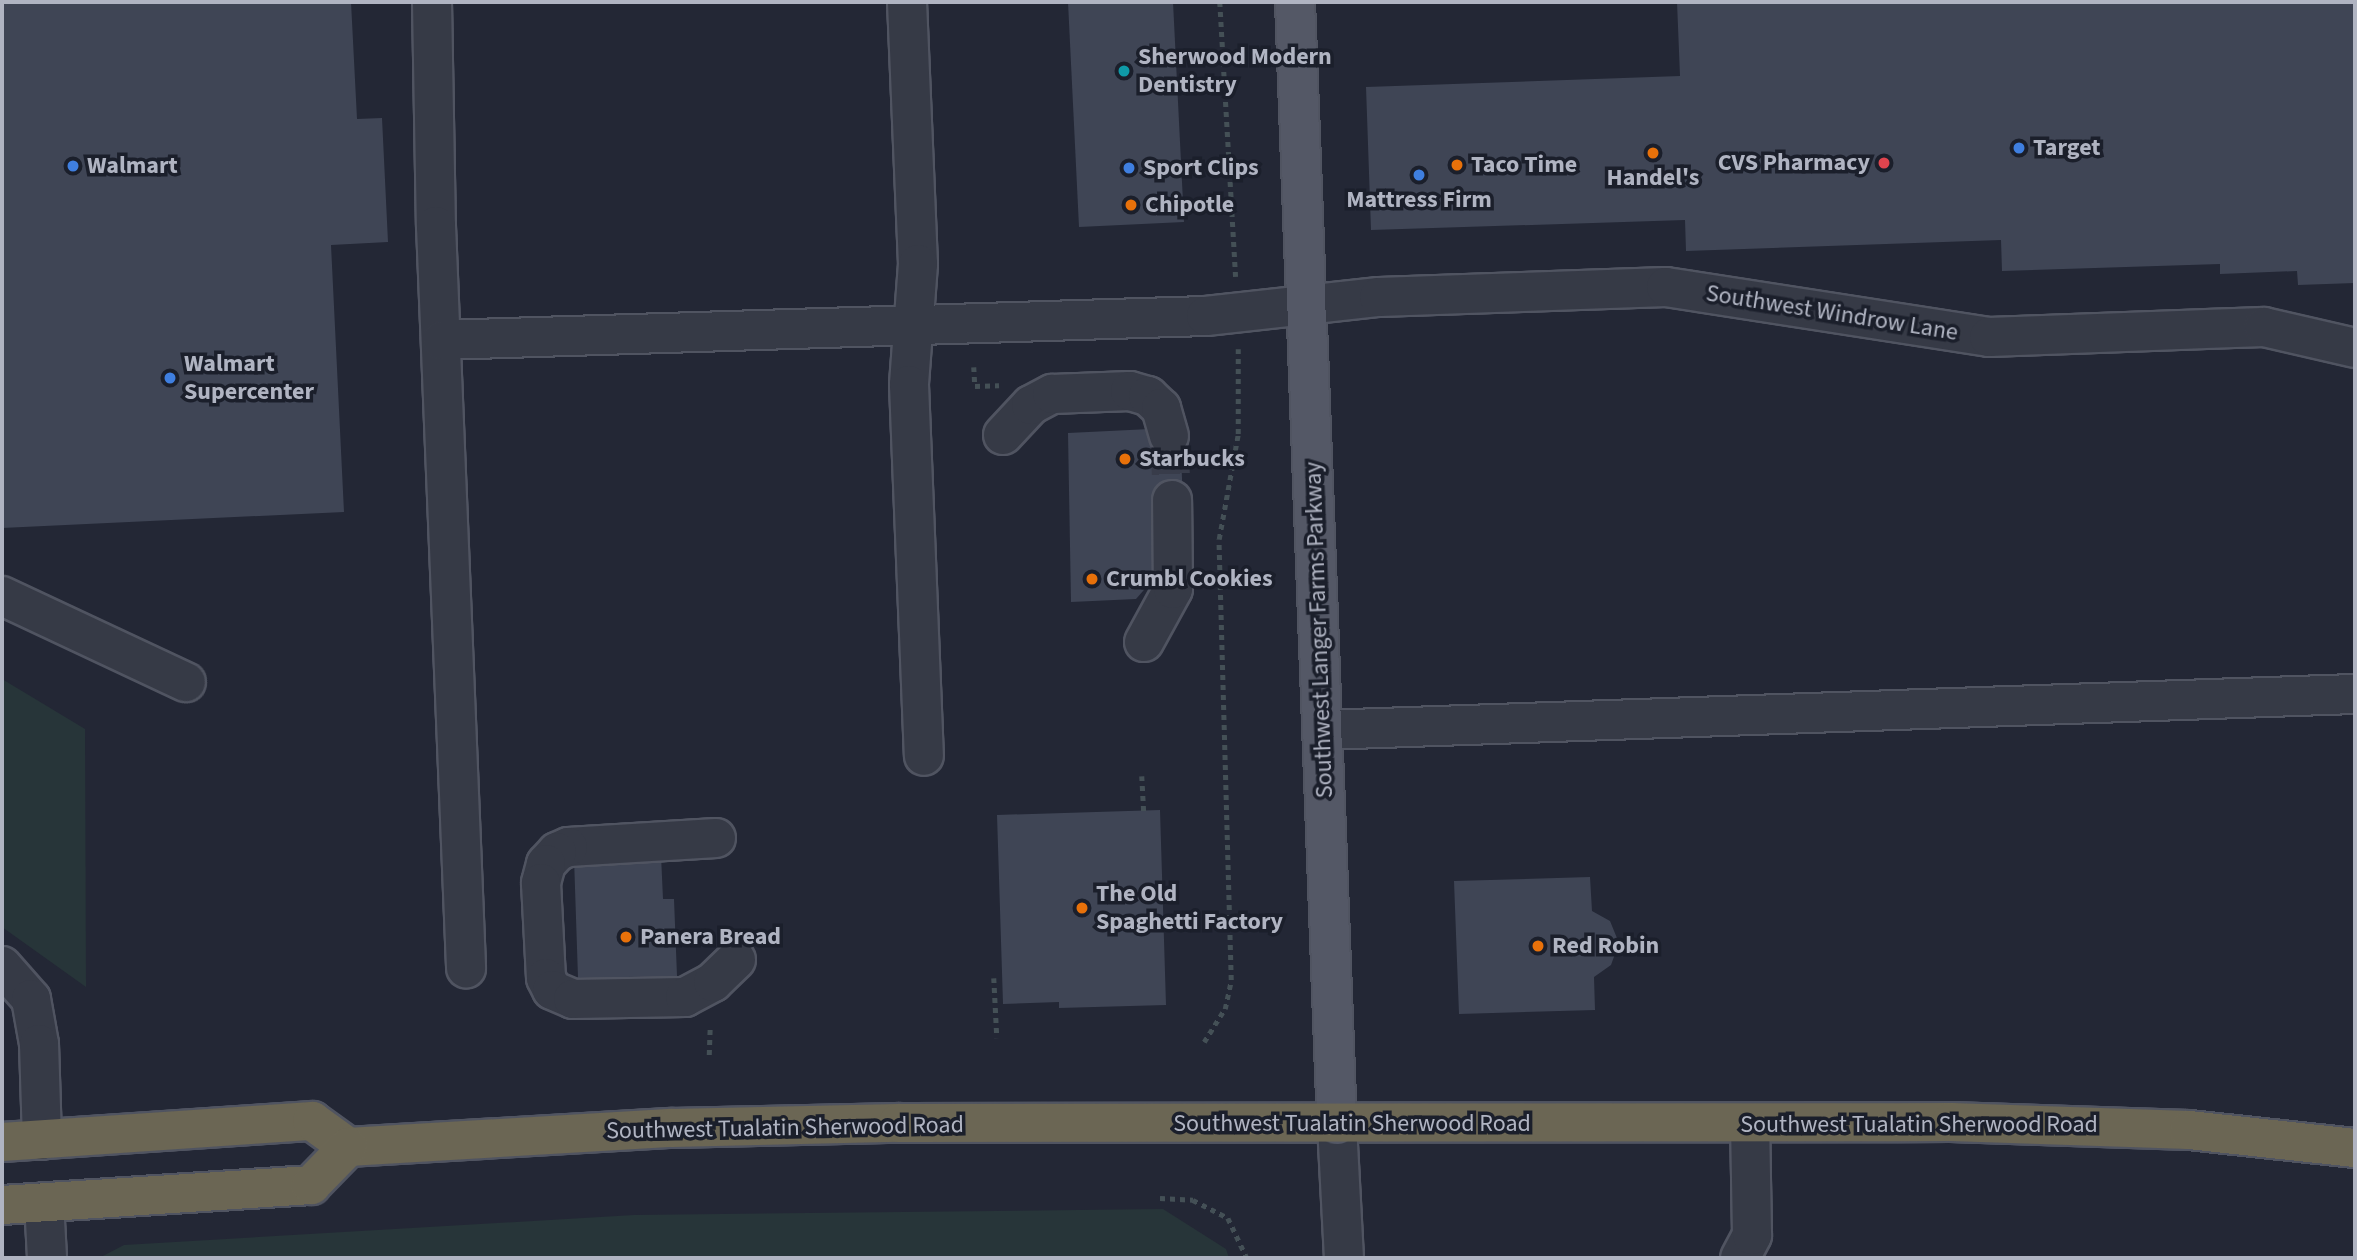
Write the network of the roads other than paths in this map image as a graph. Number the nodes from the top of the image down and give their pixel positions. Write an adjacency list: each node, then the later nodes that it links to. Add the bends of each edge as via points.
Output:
1 (432, 2): 6 (street)
2 (907, 2): 5 (street, via 918,264)
3 (1294, 2): 4 (main road, Southwest Langer Farms Parkway)
4 (1307, 305): 5 (street, Southwest Windrow Lane, via 1237,313); 7 (street, Southwest Windrow Lane, via 1379,297 1666,287 1989,337 2264,327); 15 (main road, Southwest Langer Farms Parkway)
5 (914, 324): 6 (street, Southwest Windrow Lane); 16 (street, via 909,385)
6 (442, 340): 20 (street)
7 (2355, 348)
8 (1003, 435): 9 (street, via 1031,405 1052,394 1130,391 1148,396 1161,408)
9 (1169, 436)
10 (1172, 500): 12 (street, via 1173,589)
11 (2, 596): 13 (street)
12 (1144, 642)
13 (186, 682)
14 (2355, 694): 15 (street)
15 (1323, 730): 22 (main road, Southwest Langer Farms Parkway)
16 (924, 756)
17 (716, 838): 18 (street, via 568,847 557,852 546,864 541,883 546,978 552,990 573,999 685,997 713,982)
18 (736, 960)
19 (2, 966): 23 (street, via 31,999 39,1044)
20 (466, 968)
21 (1749, 1123): 22 (highway, Southwest Tualatin Sherwood Road); 26 (highway, Southwest Tualatin Sherwood Road, via 2068,1124); 31 (street, via 1752,1235)
22 (1337, 1125): 25 (highway, Southwest Tualatin Sherwood Road, via 775,1125); 30 (street, Southwest Langer Farms Parkway)
23 (42, 1140): 24 (highway); 25 (highway, via 312,1121)
24 (2, 1142)
25 (348, 1147): 27 (highway, via 311,1185)
26 (2355, 1148)
27 (44, 1202): 28 (highway); 29 (street)
28 (2, 1205)
29 (47, 1258)
30 (1344, 1258)
31 (1740, 1258)

